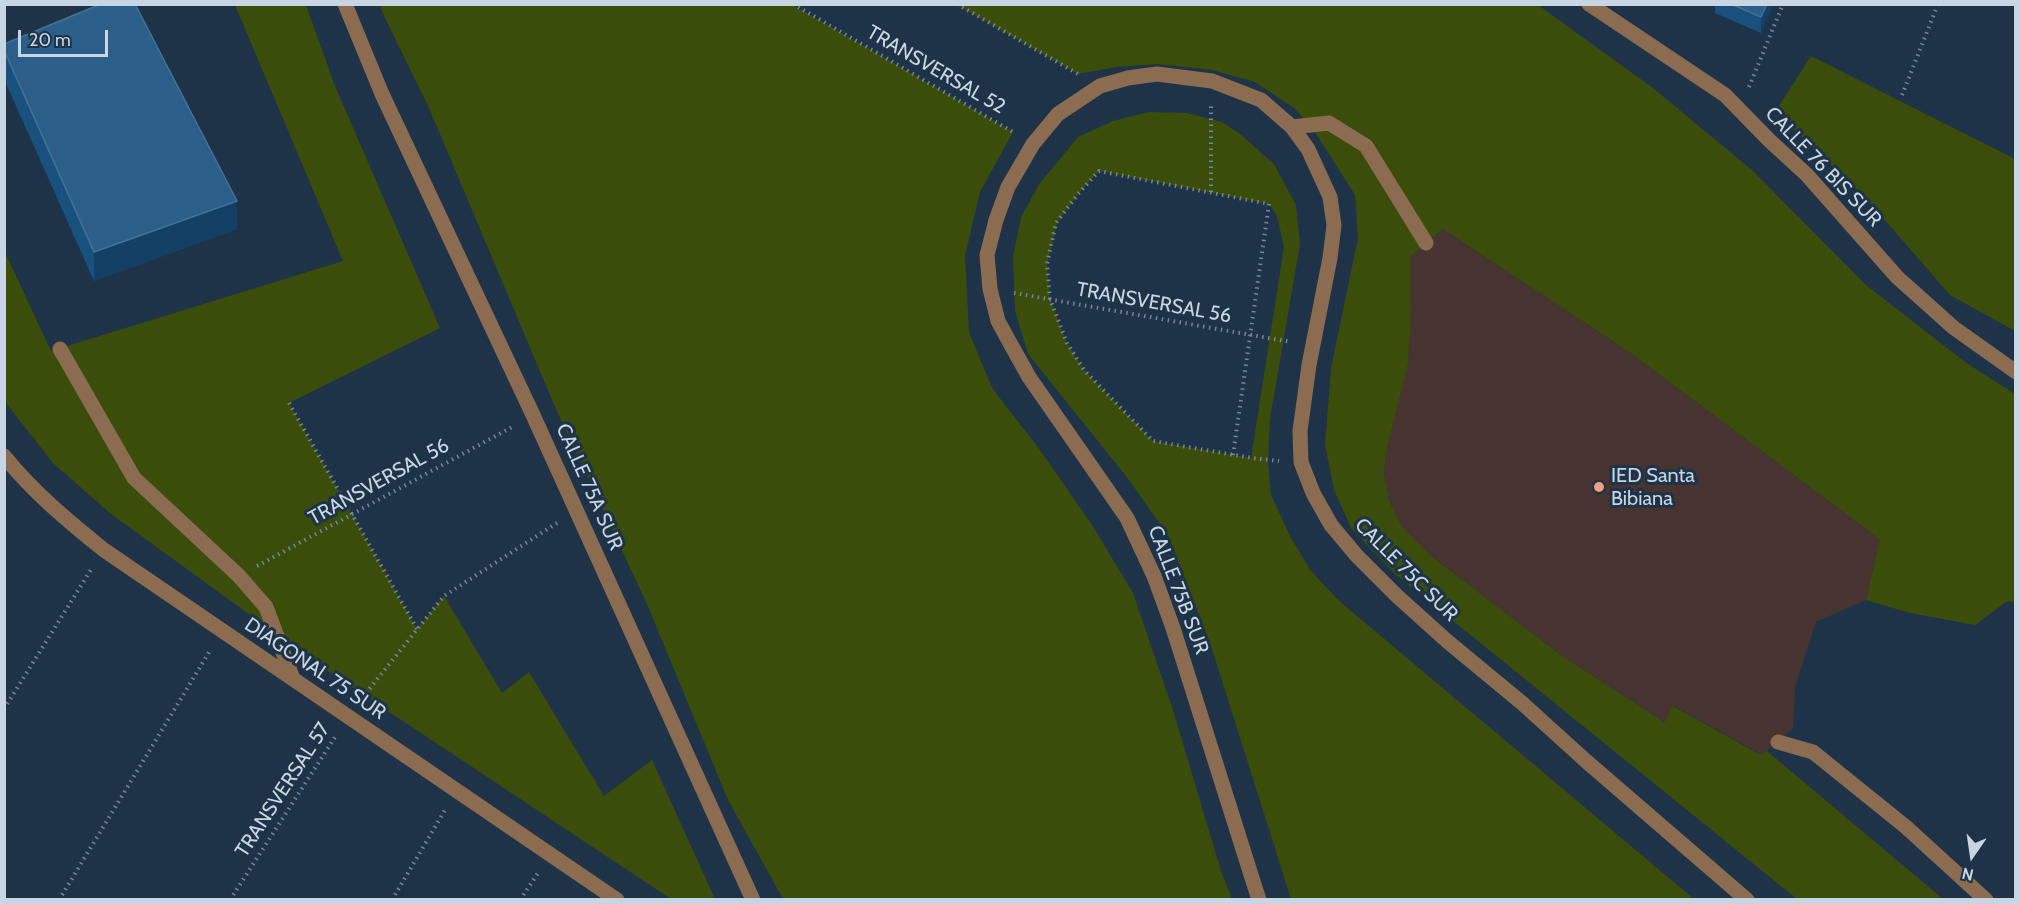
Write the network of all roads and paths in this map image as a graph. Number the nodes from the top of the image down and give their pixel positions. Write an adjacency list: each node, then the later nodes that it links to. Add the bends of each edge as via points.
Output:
1 (345, 4): 22 (street, CALLE 75A SUR, via 382,94)
2 (794, 4): 12 (path, TRANSVERSAL 52)
3 (957, 4): 8 (path)
4 (1589, 4): 10 (street, CALLE 76 BIS SUR, via 1725,95)
5 (1783, 4): 10 (path)
6 (1938, 4): 9 (path)
7 (1212, 81): 8 (street, CALLE 75C SUR, via 1157,74); 11 (street, CALLE 75C SUR, via 1261,100); 13 (path)
8 (1100, 86): 12 (street, CALLE 75B SUR, via 1058,114)
9 (1902, 95)
10 (1740, 110): 20 (street, CALLE 76 BIS SUR, via 1807,175 1897,277 1954,328)
11 (1292, 127): 14 (street, via 1329,123 1366,146); 18 (street, CALLE 75C SUR, via 1308,149 1330,197 1334,225)
12 (1033, 144): 15 (street, CALLE 75B SUR, via 1008,187 996,220 987,255)
13 (1211, 192): 16 (path, via 1099,171 1056,223 1047,264); 17 (path, via 1269,204)
14 (1426, 243)
15 (990, 289): 16 (path, TRANSVERSAL 56); 44 (street, CALLE 75B SUR, via 998,321 1029,377 1127,518 1154,576)
16 (1050, 299): 17 (path, TRANSVERSAL 56); 23 (path, via 1067,343 1084,370 1153,441)
17 (1250, 335): 18 (path, TRANSVERSAL 56); 23 (path)
18 (1312, 345): 25 (street, CALLE 75C SUR, via 1300,431)
19 (60, 349): 29 (street, via 134,478)
20 (2016, 372)
21 (289, 403): 27 (path)
22 (533, 415): 26 (street, CALLE 75A SUR); 27 (path, TRANSVERSAL 56)
23 (1233, 455): 25 (path)
24 (4, 456): 28 (street, DIAGONAL 75 SUR, via 52,508)
25 (1301, 462): 45 (street, CALLE 75C SUR, via 1331,525 1397,596)
26 (577, 510): 30 (path, TRANSVERSAL 57, via 444,596); 43 (street, CALLE 75A SUR)
27 (351, 514): 29 (path, TRANSVERSAL 56); 30 (path)
28 (104, 550): 31 (street, DIAGONAL 75 SUR); 33 (path)
29 (239, 576): 32 (street, via 266,607)
30 (417, 630): 34 (path, TRANSVERSAL 57)
31 (222, 631): 32 (street, DIAGONAL 75 SUR); 38 (path)
32 (293, 679): 34 (street, DIAGONAL 75 SUR)
33 (4, 709)
34 (348, 717): 36 (street, DIAGONAL 75 SUR); 39 (path, TRANSVERSAL 57)
35 (1778, 742): 46 (street, via 1821,758 1906,827)
36 (456, 790): 37 (street, DIAGONAL 75 SUR); 40 (path)
37 (551, 855): 41 (path); 42 (street, DIAGONAL 75 SUR)
38 (58, 900)
39 (230, 900)
40 (392, 900)
41 (520, 900)
42 (616, 900)
43 (753, 900)
44 (1259, 900)
45 (1747, 900)
46 (1986, 900)

